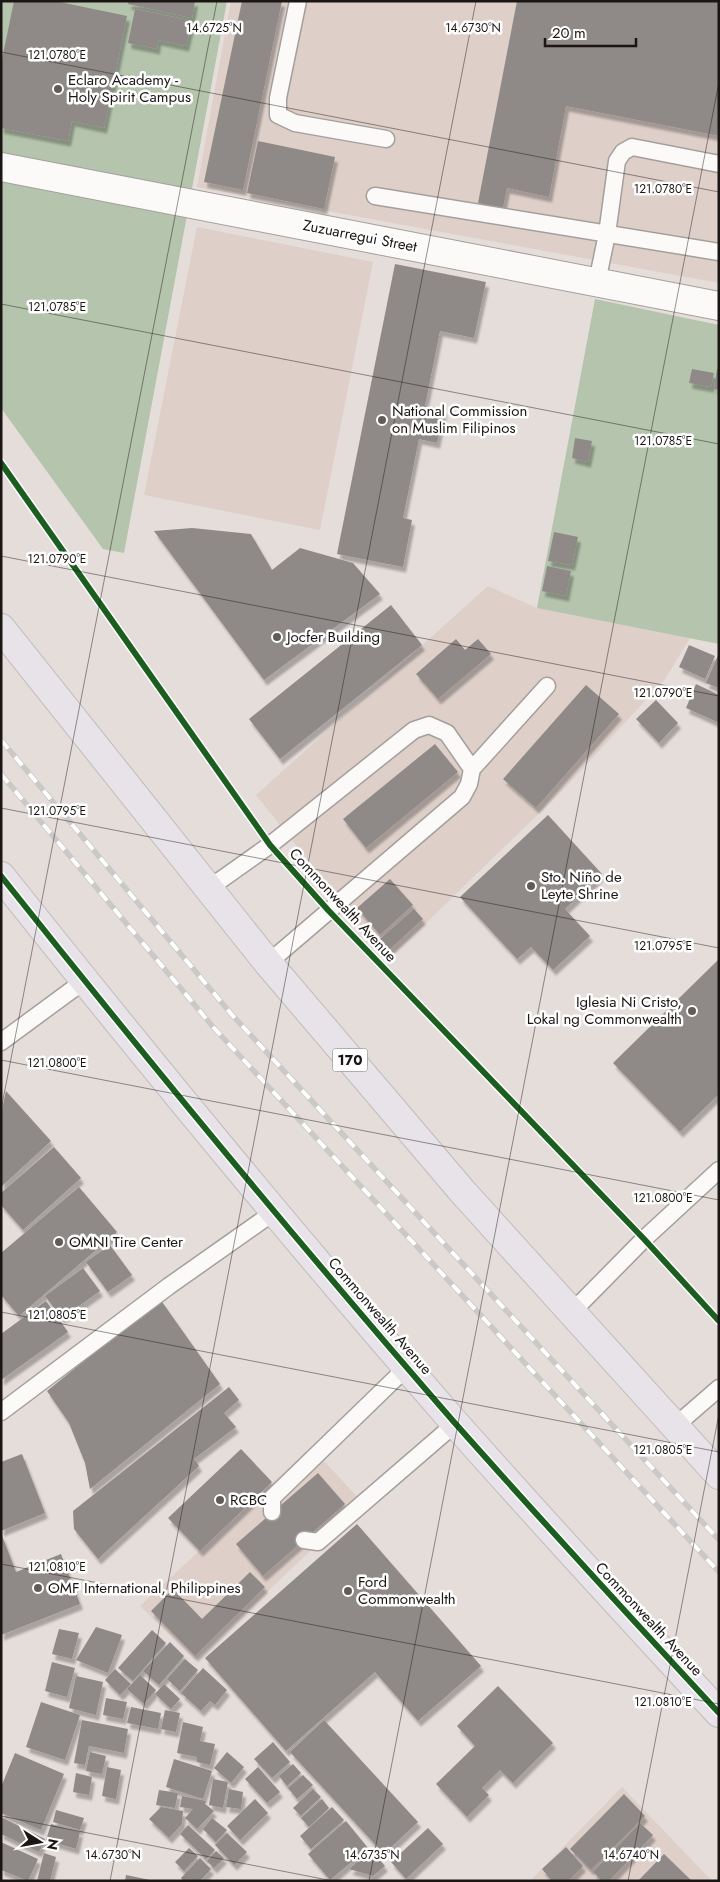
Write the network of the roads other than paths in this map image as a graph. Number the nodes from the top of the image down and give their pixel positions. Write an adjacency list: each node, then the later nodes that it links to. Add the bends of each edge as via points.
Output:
1 (298, 1): 2 (lane, via 278,98 278,115 294,123)
2 (386, 139)
3 (719, 164): 6 (lane, via 632,147 623,152 617,161)
4 (1, 167): 8 (street, Zuzuarregui Street)
5 (374, 196): 6 (lane)
6 (607, 234): 7 (lane); 8 (lane)
7 (719, 252)
8 (597, 282): 9 (street, Zuzuarregui Street)
9 (719, 306)
10 (1, 628): 14 (main road, 170)
11 (547, 686): 12 (lane)
12 (472, 769): 14 (lane, via 447,733 429,725 414,730 270,845); 15 (lane, via 462,797)
13 (1, 876): 16 (main road, Commonwealth Avenue)
14 (208, 889): 15 (main road, 170)
15 (268, 963): 20 (main road, 170)
16 (84, 981): 17 (lane); 19 (main road, Commonwealth Avenue)
17 (1, 1042)
18 (719, 1170): 20 (lane)
19 (274, 1212): 21 (main road, Commonwealth Avenue); 23 (lane)
20 (570, 1313): 25 (main road, 170)
21 (407, 1367): 24 (main road, Commonwealth Avenue); 27 (lane, via 272,1498)
22 (719, 1388): 25 (lane)
23 (1, 1412)
24 (456, 1423): 28 (lane, via 318,1542); 29 (main road, Commonwealth Avenue)
25 (674, 1428): 26 (main road, 170)
26 (719, 1476)
27 (272, 1512)
28 (304, 1540)
29 (719, 1713)

